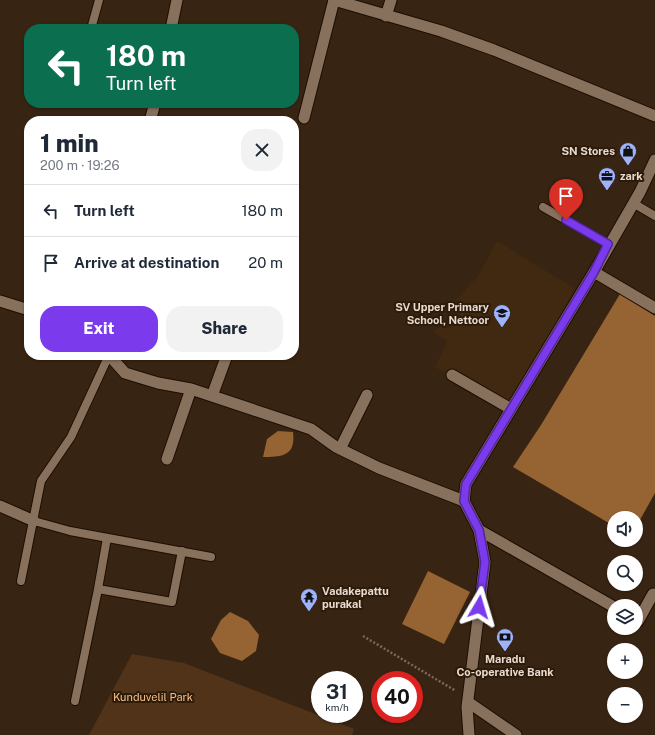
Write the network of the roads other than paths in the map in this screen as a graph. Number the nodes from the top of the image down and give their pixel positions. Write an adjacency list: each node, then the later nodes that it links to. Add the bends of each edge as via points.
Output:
1 (99, 0): 6 (lane)
2 (177, 0): 7 (street)
3 (334, 0): 5 (street); 9 (street)
4 (391, 0): 5 (street)
5 (386, 16): 8 (street, via 494,50)
6 (92, 24)
7 (172, 24)
8 (655, 116)
9 (304, 118)
10 (655, 160): 11 (street)
11 (633, 203): 13 (lane); 14 (street)
12 (543, 207): 14 (lane)
13 (655, 216)
14 (608, 244): 15 (street)
15 (594, 272): 17 (street); 26 (street)
16 (0, 302): 18 (street)
17 (655, 308)
18 (24, 309)
19 (107, 360): 31 (lane, via 71,437 41,480)
20 (113, 360): 23 (street, via 125,373)
21 (225, 360): 25 (street)
22 (452, 375): 26 (street)
23 (191, 389): 25 (street); 28 (street)
24 (367, 395): 27 (street)
25 (212, 396): 27 (street, via 310,429)
26 (510, 409): 29 (street, via 466,484)
27 (340, 449): 29 (street, via 379,468)
28 (167, 459)
29 (464, 501): 32 (street)
30 (0, 506): 31 (street)
31 (34, 521): 33 (lane, via 54,528); 36 (lane)
32 (479, 530): 39 (street); 41 (street, via 485,562)
33 (107, 538): 34 (lane); 37 (lane)
34 (182, 551): 35 (lane); 37 (lane, via 172,602)
35 (212, 557)
36 (21, 581)
37 (98, 588): 42 (lane)
38 (655, 596): 40 (street, via 653,594)
39 (607, 603)
40 (643, 612)
41 (468, 700): 43 (street); 44 (street)
42 (75, 701)
43 (468, 735)
44 (516, 735)

